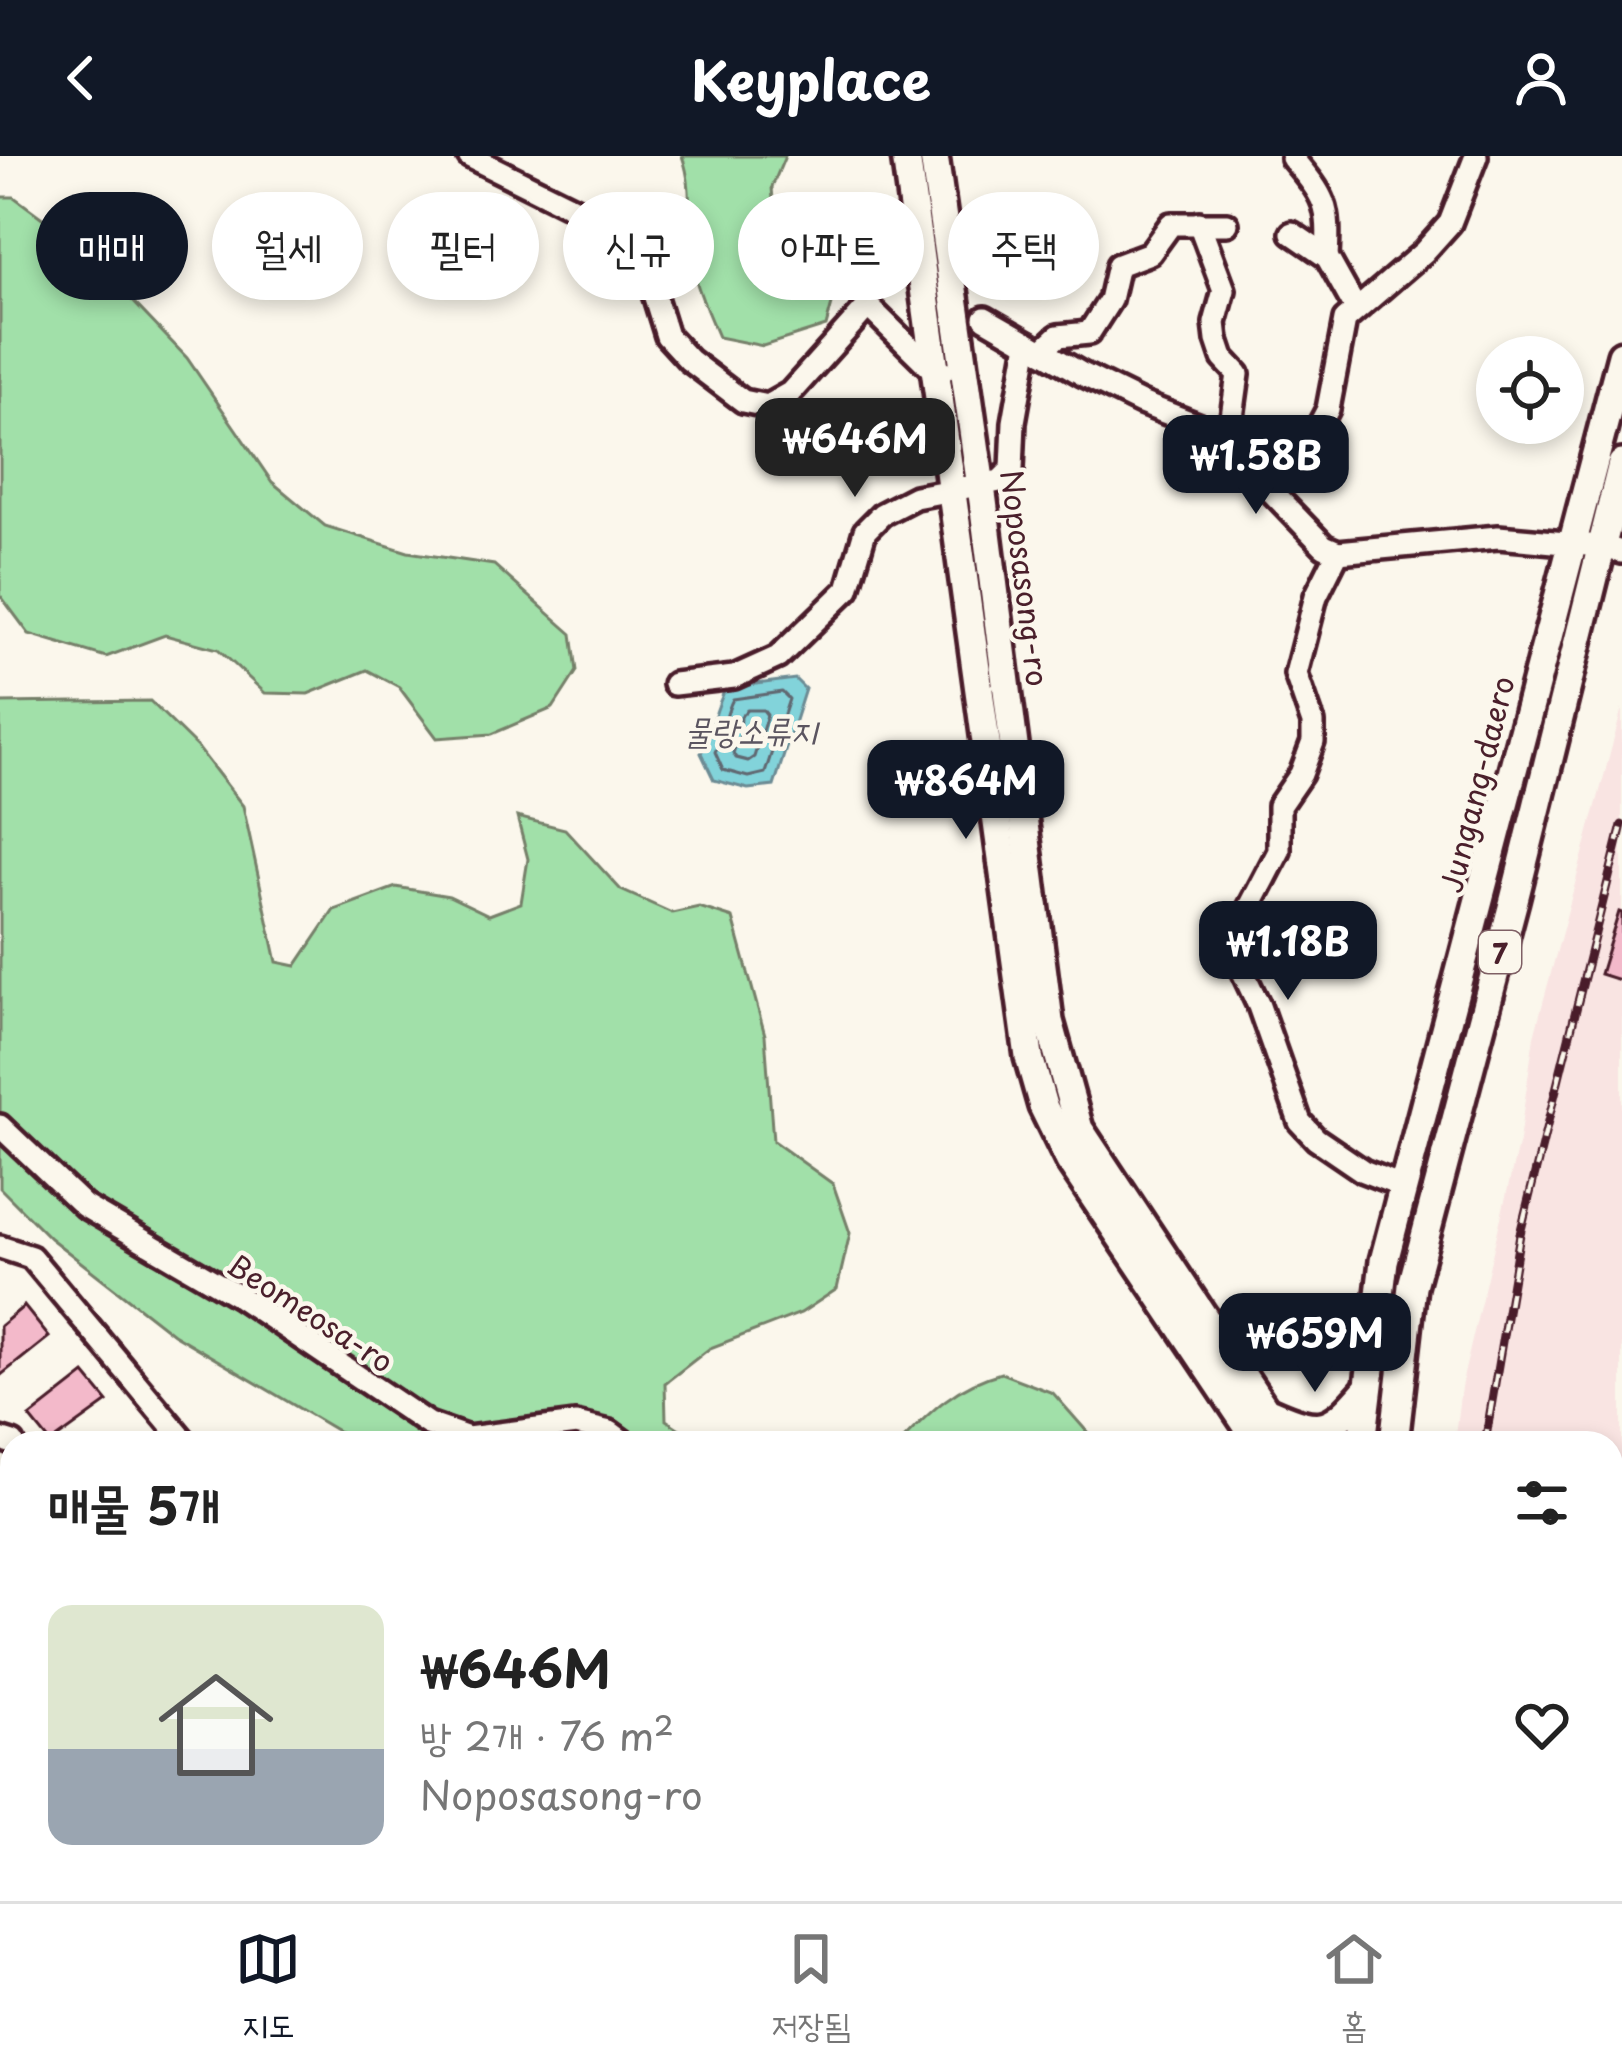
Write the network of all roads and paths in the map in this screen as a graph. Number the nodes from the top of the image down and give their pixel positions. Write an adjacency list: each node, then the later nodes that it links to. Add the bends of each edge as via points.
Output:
1 (470, 156): 11 (street, via 628,235 667,336 743,401 767,406 790,393)
2 (906, 156): 16 (main road, Noposasong-ro)
3 (934, 156): 17 (main road, Noposasong-ro)
4 (1476, 156): 12 (street, via 1450,223)
5 (1292, 158): 9 (street, via 1330,216)
6 (1199, 224): 7 (street); 14 (street, via 1171,224 1150,253 1118,265 1110,300 1089,333); 18 (street, via 1224,290 1217,340 1238,374)
7 (1227, 224)
8 (1292, 233): 9 (street)
9 (1327, 257): 12 (street)
10 (867, 300): 11 (street)
11 (868, 306): 16 (street)
12 (1356, 309): 20 (street, via 1345,320 1328,410)
13 (986, 318): 14 (street)
14 (1035, 347): 18 (street, via 1214,431); 21 (street, via 1014,422 1012,469)
15 (1622, 355): 23 (main road, Jungang-daero / 7)
16 (933, 370): 17 (street); 22 (main road, Noposasong-ro)
17 (963, 374): 21 (main road, Noposasong-ro)
18 (1228, 446): 20 (street)
19 (1622, 464): 23 (main road, Jungang-daero / 7)
20 (1261, 481): 24 (street)
21 (981, 486): 22 (street); 30 (main road, Noposasong-ro, via 1058,1064 1079,1129)
22 (952, 491): 25 (street, via 882,514 865,531 848,589 778,657 734,677); 35 (main road, Noposasong-ro, via 1021,1006 1043,1106 1070,1161)
23 (1598, 547): 24 (street, via 1498,537); 27 (main road, Jungang-daero / 7, via 1480,902); 38 (main road, Jungang-daero / 7, via 1412,1286)
24 (1338, 552): 27 (street, via 1316,596 1296,674 1313,742 1280,806 1280,851 1245,916 1237,965 1300,1122 1363,1171)
25 (674, 684)
26 (0, 1126): 32 (street, Beomeosa-ro, via 84,1206)
27 (1402, 1186): 29 (main road, Jungang-daero / 7)
28 (0, 1247): 31 (street, via 31,1257)
29 (1368, 1388): 30 (main road, via 1323,1426 1308,1429); 37 (main road, Jungang-daero / 7)
30 (1265, 1410): 36 (main road, Noposasong-ro)
31 (176, 1431)
32 (448, 1431)
33 (522, 1431): 34 (street, Beomeosa-ro, via 576,1424)
34 (606, 1431)
35 (1251, 1431)
36 (1282, 1431)
37 (1363, 1431)
38 (1395, 1431)

